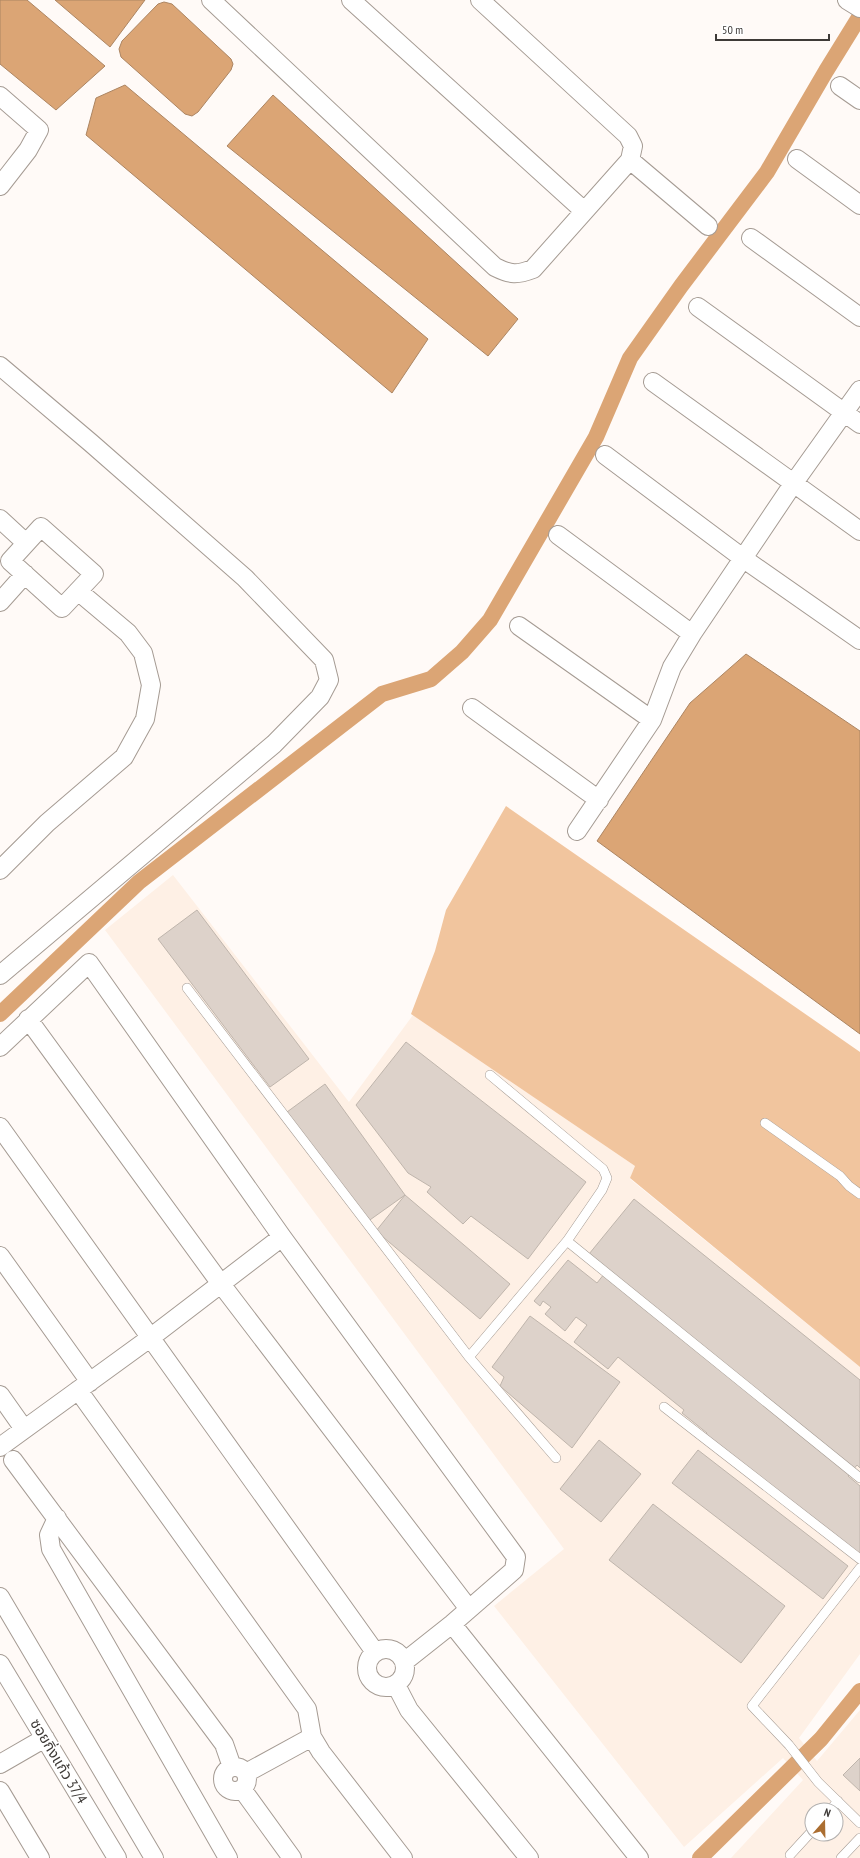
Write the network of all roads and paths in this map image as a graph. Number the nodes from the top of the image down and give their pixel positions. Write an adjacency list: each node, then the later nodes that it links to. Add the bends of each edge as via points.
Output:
1 (211, 0): 11 (street, via 495,267 519,274 533,269)
2 (351, 0): 11 (street)
3 (480, 0): 8 (street, via 628,136 633,146)
4 (840, 86): 6 (street)
5 (0, 96): 9 (street, via 39,130 28,150)
6 (860, 100)
7 (797, 159): 10 (street)
8 (630, 160): 11 (street); 12 (street)
9 (0, 186)
10 (860, 205)
11 (584, 210)
12 (708, 226)
13 (751, 238): 15 (street)
14 (698, 308): 19 (street)
15 (860, 317)
16 (0, 366): 40 (street, via 91,442 245,578 324,660 329,680 320,697 274,744)
17 (653, 382): 22 (street)
18 (860, 390): 19 (street)
19 (844, 413): 20 (street); 22 (street)
20 (860, 424)
21 (605, 456): 27 (street)
22 (793, 484): 24 (street); 27 (street)
23 (0, 520): 26 (street)
24 (860, 531)
25 (558, 535): 33 (street)
26 (26, 543): 28 (street); 30 (street, via 41,527 94,574)
27 (744, 559): 33 (street); 34 (street)
28 (5, 567): 29 (street)
29 (25, 574): 30 (street, via 62,608); 31 (street)
30 (78, 591): 39 (street, via 128,633 143,652 151,685 145,719 124,757 47,823)
31 (0, 602)
32 (520, 626): 36 (street)
33 (692, 634): 36 (street, via 672,667)
34 (860, 640)
35 (472, 708): 37 (street)
36 (652, 720): 37 (street)
37 (599, 800): 38 (street)
38 (577, 831)
39 (0, 870)
40 (0, 975)
41 (187, 988): 53 (lane)
42 (28, 1019): 43 (street); 48 (street, via 89,963); 51 (street)
43 (0, 1047)
44 (490, 1075): 49 (lane, via 603,1169 607,1178 602,1190)
45 (765, 1123): 47 (lane, via 840,1176)
46 (0, 1127): 52 (street)
47 (860, 1194)
48 (282, 1237): 51 (street); 66 (street, via 516,1557 514,1570)
49 (567, 1240): 53 (lane); 61 (lane)
50 (0, 1256): 54 (street)
51 (221, 1284): 52 (street); 66 (street)
52 (150, 1338): 54 (street); 68 (street)
53 (469, 1357): 59 (lane)
54 (84, 1386): 57 (street); 72 (street, via 307,1709)
55 (0, 1395): 57 (street)
56 (664, 1407): 63 (lane)
57 (24, 1429): 58 (street)
58 (0, 1446)
59 (556, 1458)
60 (13, 1460): 62 (street)
61 (860, 1478)
62 (56, 1518): 75 (street, via 224,1744); 86 (street, via 49,1535 51,1549)
63 (860, 1559)
64 (860, 1568): 77 (lane, via 752,1706 789,1745 818,1782)
65 (0, 1597): 85 (street)
66 (469, 1609): 67 (street)
67 (452, 1624): 69 (street); 90 (street)
68 (375, 1652): 69 (street, via 382,1649 395,1651); 71 (street, via 367,1662 367,1675 371,1681 383,1688)
69 (404, 1662): 71 (street, via 404,1675)
70 (0, 1664): 73 (street, ซอยกิ่งแก้ว 37/4)
71 (396, 1685): 89 (street, via 409,1710)
72 (312, 1736): 75 (street); 88 (street, via 321,1752)
73 (45, 1738): 74 (street); 84 (street, ซอยกิ่งแก้ว 37/4)
74 (0, 1764)
75 (240, 1777): 87 (street)
76 (0, 1791): 83 (street)
77 (838, 1801): 78 (lane)
78 (860, 1823)
79 (860, 1838): 82 (lane)
80 (804, 1840): 81 (lane)
81 (790, 1855)
82 (844, 1857)
83 (40, 1858)
84 (117, 1858)
85 (154, 1858)
86 (228, 1858)
87 (292, 1858)
88 (403, 1858)
89 (528, 1858)
90 (639, 1858)

